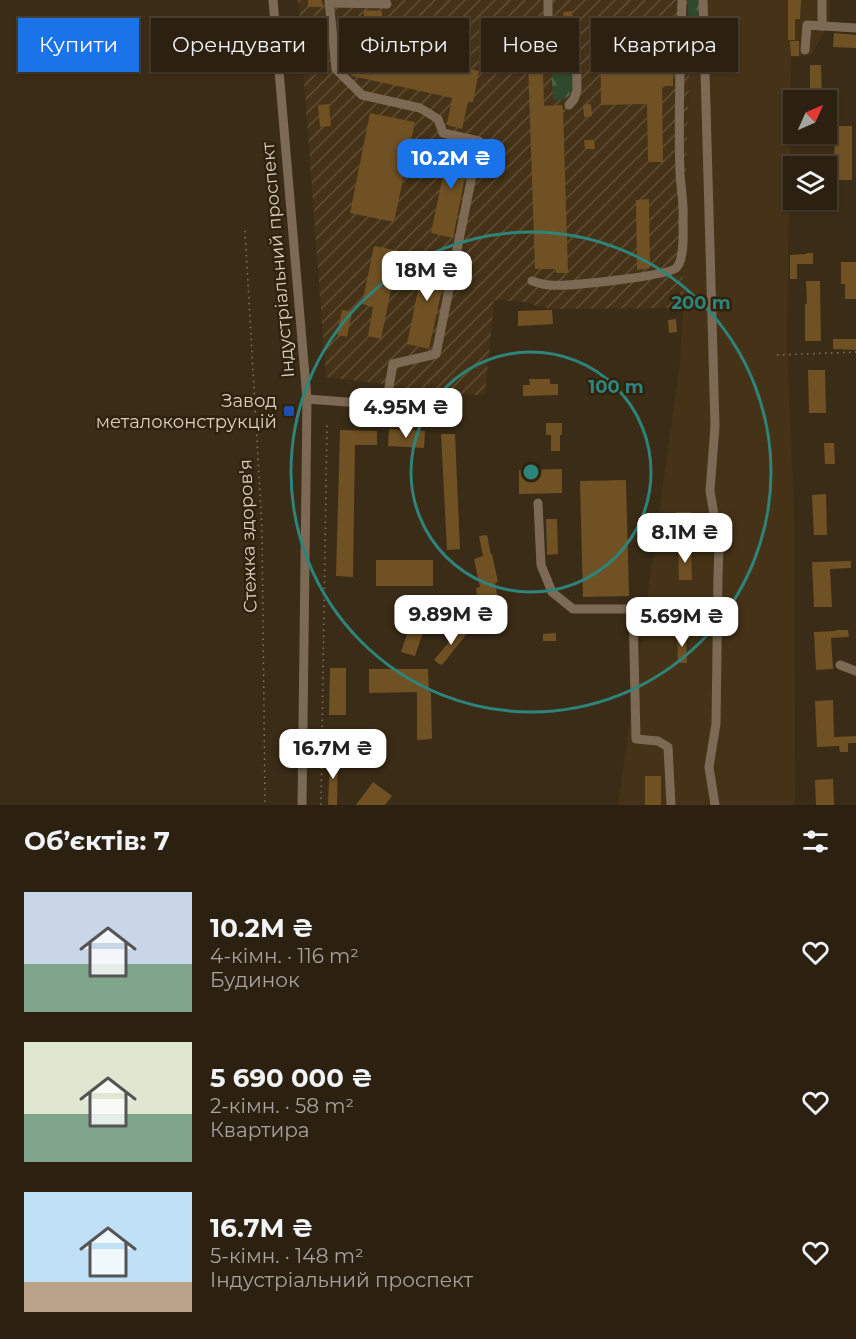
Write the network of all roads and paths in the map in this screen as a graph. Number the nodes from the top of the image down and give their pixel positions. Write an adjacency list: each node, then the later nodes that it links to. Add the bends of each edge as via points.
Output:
1 (273, 0): 16 (street, Індустріальний проспект)
2 (548, 0): 11 (street, via 548,28 576,27 577,90)
3 (682, 0): 13 (street, via 680,175 684,209 677,267 649,276 575,284)
4 (703, 0): 25 (street, via 715,426 710,491 719,544 716,724 709,767)
5 (822, 0): 8 (street)
6 (329, 2): 7 (street); 16 (street, via 336,69 362,95 420,108 438,119 443,133 479,141 436,354 393,364 386,405)
7 (387, 4)
8 (822, 26): 9 (street); 10 (street, via 807,25)
9 (856, 28)
10 (806, 50)
11 (569, 105)
12 (245, 231): 21 (path, Стежка здоров'я, via 262,528)
13 (532, 281)
14 (856, 352): 15 (path)
15 (777, 355)
16 (307, 399): 22 (street, Індустріальний проспект)
17 (327, 422): 23 (path)
18 (538, 503): 24 (street, via 541,565 552,592 573,609 633,609 636,739 658,741 668,747)
19 (840, 665): 20 (street)
20 (856, 671)
21 (265, 805)
22 (302, 805)
23 (321, 805)
24 (671, 805)
25 (715, 805)

